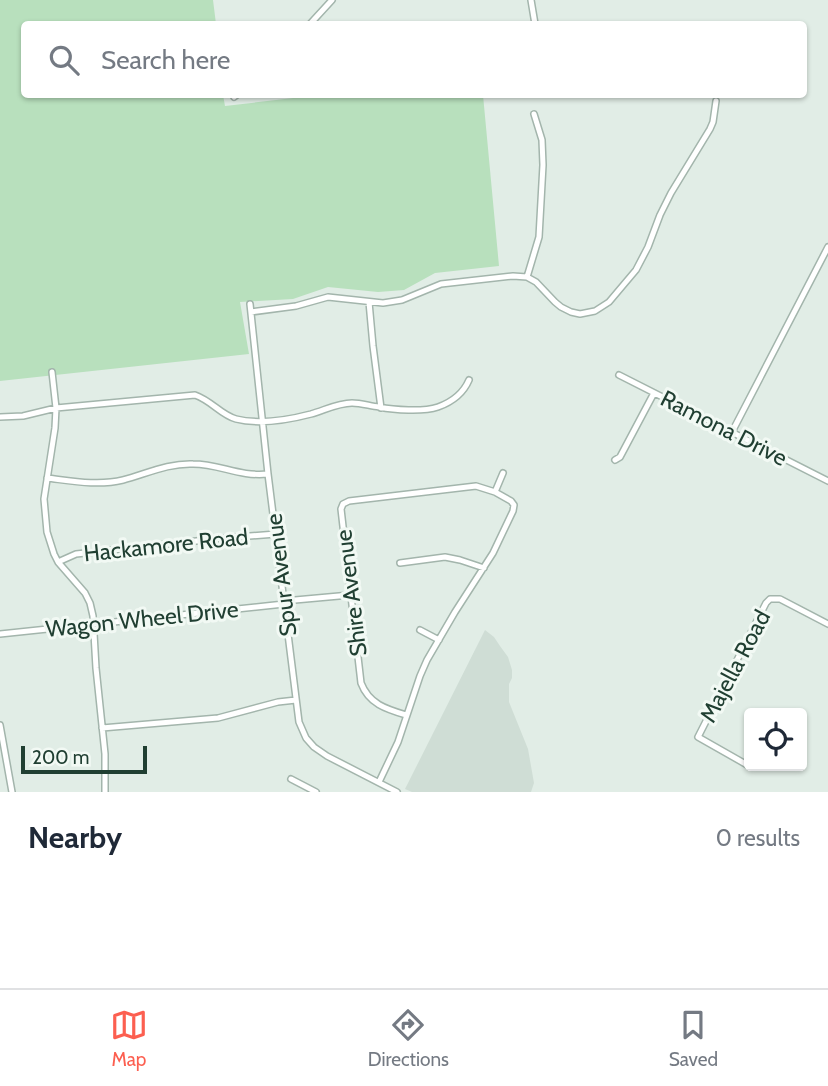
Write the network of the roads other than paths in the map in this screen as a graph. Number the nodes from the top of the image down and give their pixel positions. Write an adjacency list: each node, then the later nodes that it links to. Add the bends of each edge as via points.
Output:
1 (332, 0): 3 (street)
2 (531, 0): 4 (street)
3 (313, 21)
4 (534, 21)
5 (716, 102): 8 (street, via 713,122 671,193 636,270 610,302 595,312 571,312)
6 (534, 114): 8 (street, via 543,165 539,237)
7 (828, 247): 18 (street)
8 (527, 277): 9 (street, via 441,284 402,300)
9 (369, 302): 15 (street); 17 (street, Spur Avenue, via 328,297 296,306 250,308)
10 (52, 372): 14 (street)
11 (619, 375): 13 (street, Ramona Drive)
12 (469, 380): 15 (street, via 458,397 440,407)
13 (654, 393): 18 (street, Ramona Drive); 19 (street)
14 (56, 408): 16 (street); 17 (street, via 195,395 236,419); 22 (street)
15 (381, 408): 17 (street, via 345,403)
16 (0, 418)
17 (263, 422): 21 (street, Spur Avenue)
18 (732, 432): 23 (street, Ramona Drive)
19 (615, 460)
20 (503, 473): 24 (street)
21 (268, 474): 22 (street, via 193,464 107,482); 25 (street, Spur Avenue)
22 (47, 478): 26 (street, via 47,532)
23 (828, 481)
24 (495, 492): 28 (street, via 511,501 513,511); 29 (street, Shire Avenue, via 476,486 343,504)
25 (276, 534): 26 (street, Hackamore Road, via 76,554); 30 (street, Spur Avenue)
26 (58, 562): 32 (street, via 85,593)
27 (400, 563): 28 (street, via 445,558)
28 (484, 568): 35 (street)
29 (351, 595): 30 (street, Wagon Wheel Drive); 37 (street, Shire Avenue, via 363,689 379,706)
30 (284, 603): 32 (street, Wagon Wheel Drive); 36 (street, Spur Avenue)
31 (828, 624): 40 (street, Majella Road, via 780,599 766,603 698,737)
32 (93, 625): 34 (street, Wagon Wheel Drive); 39 (street)
33 (420, 630): 35 (street)
34 (0, 634)
35 (439, 640): 37 (street)
36 (296, 700): 39 (street, via 218,718); 42 (street, Spur Avenue, via 299,722 314,747)
37 (406, 715): 42 (street)
38 (0, 725): 43 (street)
39 (102, 728): 44 (street)
40 (744, 763)
41 (291, 779): 45 (street)
42 (379, 783): 46 (street); 47 (street, Spur Avenue)
43 (12, 792)
44 (105, 792)
45 (314, 792)
46 (376, 792)
47 (397, 792)

